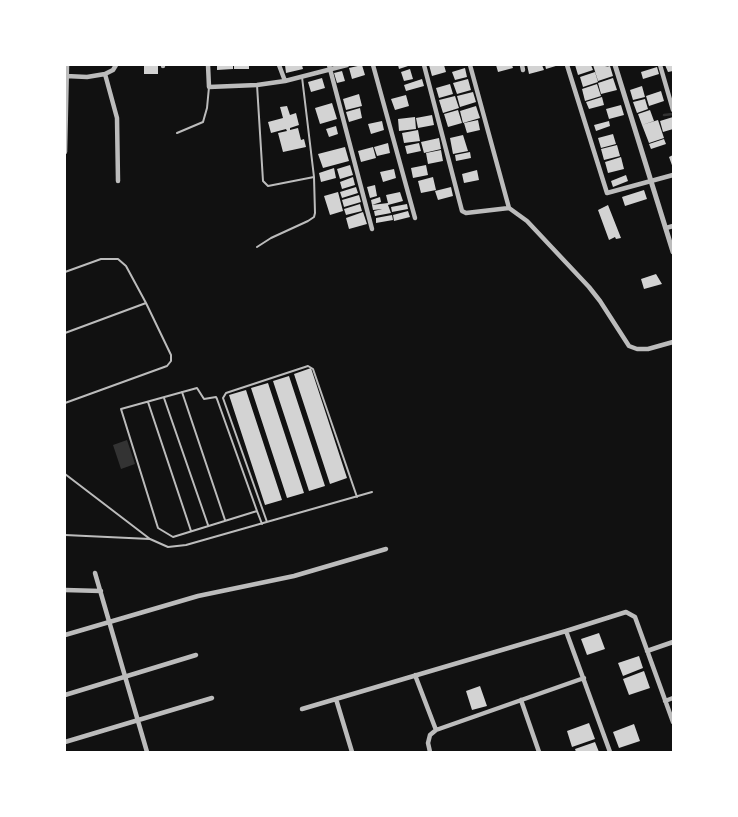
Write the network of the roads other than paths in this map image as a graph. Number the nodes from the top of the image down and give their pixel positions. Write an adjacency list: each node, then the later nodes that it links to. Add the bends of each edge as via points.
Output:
1 (67, 65): 14 (street)
2 (116, 65): 13 (street)
3 (208, 65): 18 (street)
4 (279, 65): 16 (street)
5 (347, 65): 12 (street)
6 (373, 65): 27 (street)
7 (424, 65): 26 (street, via 462,211)
8 (470, 65): 26 (street)
9 (567, 65): 25 (street, via 607,193)
10 (615, 65): 25 (street)
11 (660, 65): 19 (street)
12 (330, 67): 15 (street); 30 (street)
13 (105, 74): 14 (street); 24 (street, via 118,118)
14 (66, 76): 21 (street)
15 (302, 77): 16 (street); 23 (lane)
16 (284, 81): 17 (street)
17 (257, 85): 18 (street); 23 (lane, via 263,181 268,186)
18 (209, 87): 20 (lane, via 202,122)
19 (673, 110)
20 (176, 133)
21 (65, 152)
22 (673, 175): 25 (street)
23 (314, 177): 31 (lane, via 314,217)
24 (118, 181)
25 (652, 182): 29 (street)
26 (508, 208): 36 (street, via 527,220 589,287 629,346 648,349)
27 (415, 218)
28 (673, 226): 29 (street)
29 (666, 228): 32 (street)
30 (372, 229)
31 (258, 247)
32 (673, 252)
33 (65, 272): 34 (lane, via 101,259 118,259 126,266)
34 (146, 303): 35 (lane); 40 (lane, via 171,355 167,366)
35 (65, 333)
36 (673, 342)
37 (182, 392): 38 (lane); 44 (lane, via 198,388 204,399 214,396 217,399); 45 (lane)
38 (164, 398): 39 (lane); 48 (lane)
39 (148, 402): 49 (lane); 49 (lane, via 120,410 156,525 173,537)
40 (65, 404)
41 (65, 474): 51 (lane)
42 (372, 492): 43 (lane)
43 (356, 497): 46 (lane); 46 (lane, via 313,369 308,366 226,393 223,398)
44 (257, 511): 45 (lane); 47 (lane)
45 (225, 521): 48 (lane)
46 (267, 522): 47 (lane)
47 (262, 524): 51 (lane, via 178,547 168,547)
48 (208, 526): 49 (lane)
49 (191, 531)
50 (65, 535): 51 (lane)
51 (150, 539)
52 (386, 549): 56 (street, via 294,576 198,596)
53 (95, 573): 55 (street)
54 (65, 590): 55 (street)
55 (101, 591): 56 (street)
56 (109, 622): 58 (street); 63 (street)
57 (566, 631): 60 (street, via 626,612 635,616); 62 (street); 64 (street)
58 (65, 635)
59 (673, 642): 60 (street)
60 (647, 651): 70 (street)
61 (196, 655): 63 (street)
62 (415, 675): 68 (street); 74 (street)
63 (126, 677): 65 (street); 72 (street)
64 (584, 678): 69 (street); 80 (street)
65 (65, 695)
66 (212, 698): 72 (street)
67 (673, 698): 70 (street)
68 (336, 699): 71 (street); 77 (street)
69 (521, 700): 74 (street); 79 (street)
70 (665, 701): 73 (street)
71 (302, 709)
72 (138, 720): 75 (street); 76 (street)
73 (673, 722)
74 (436, 730): 78 (street, via 430,735)
75 (65, 742)
76 (148, 752)
77 (352, 752)
78 (430, 752)
79 (539, 752)
80 (610, 752)

